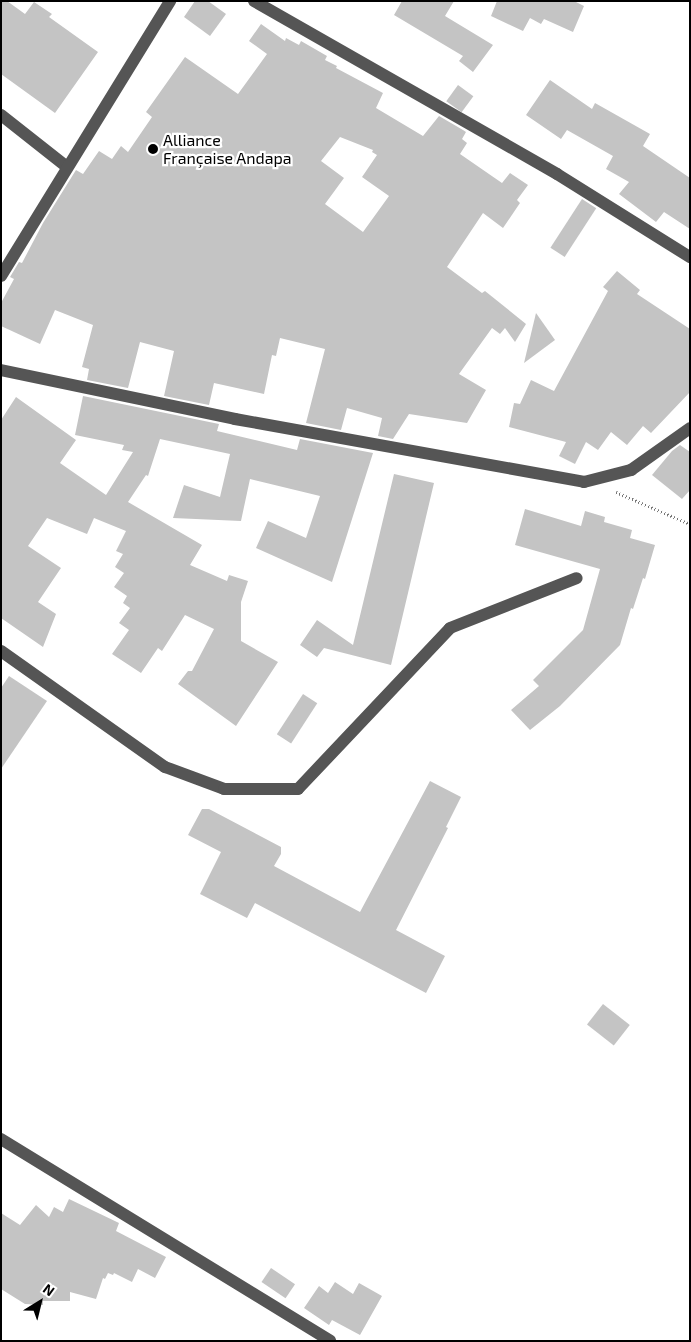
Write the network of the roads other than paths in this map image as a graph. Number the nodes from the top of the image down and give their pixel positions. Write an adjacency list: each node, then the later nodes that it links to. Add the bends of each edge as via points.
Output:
1 (170, 1): 4 (street)
2 (254, 1): 5 (street, via 557,174)
3 (1, 115): 4 (street)
4 (67, 167): 6 (street)
5 (690, 257)
6 (1, 276)
7 (1, 370): 8 (street, via 235,419 584,482 631,470)
8 (690, 428)
9 (577, 578): 10 (street, via 450,628 298,789 224,789 165,767)
10 (1, 651)
11 (1, 1139): 12 (street)
12 (330, 1341)

